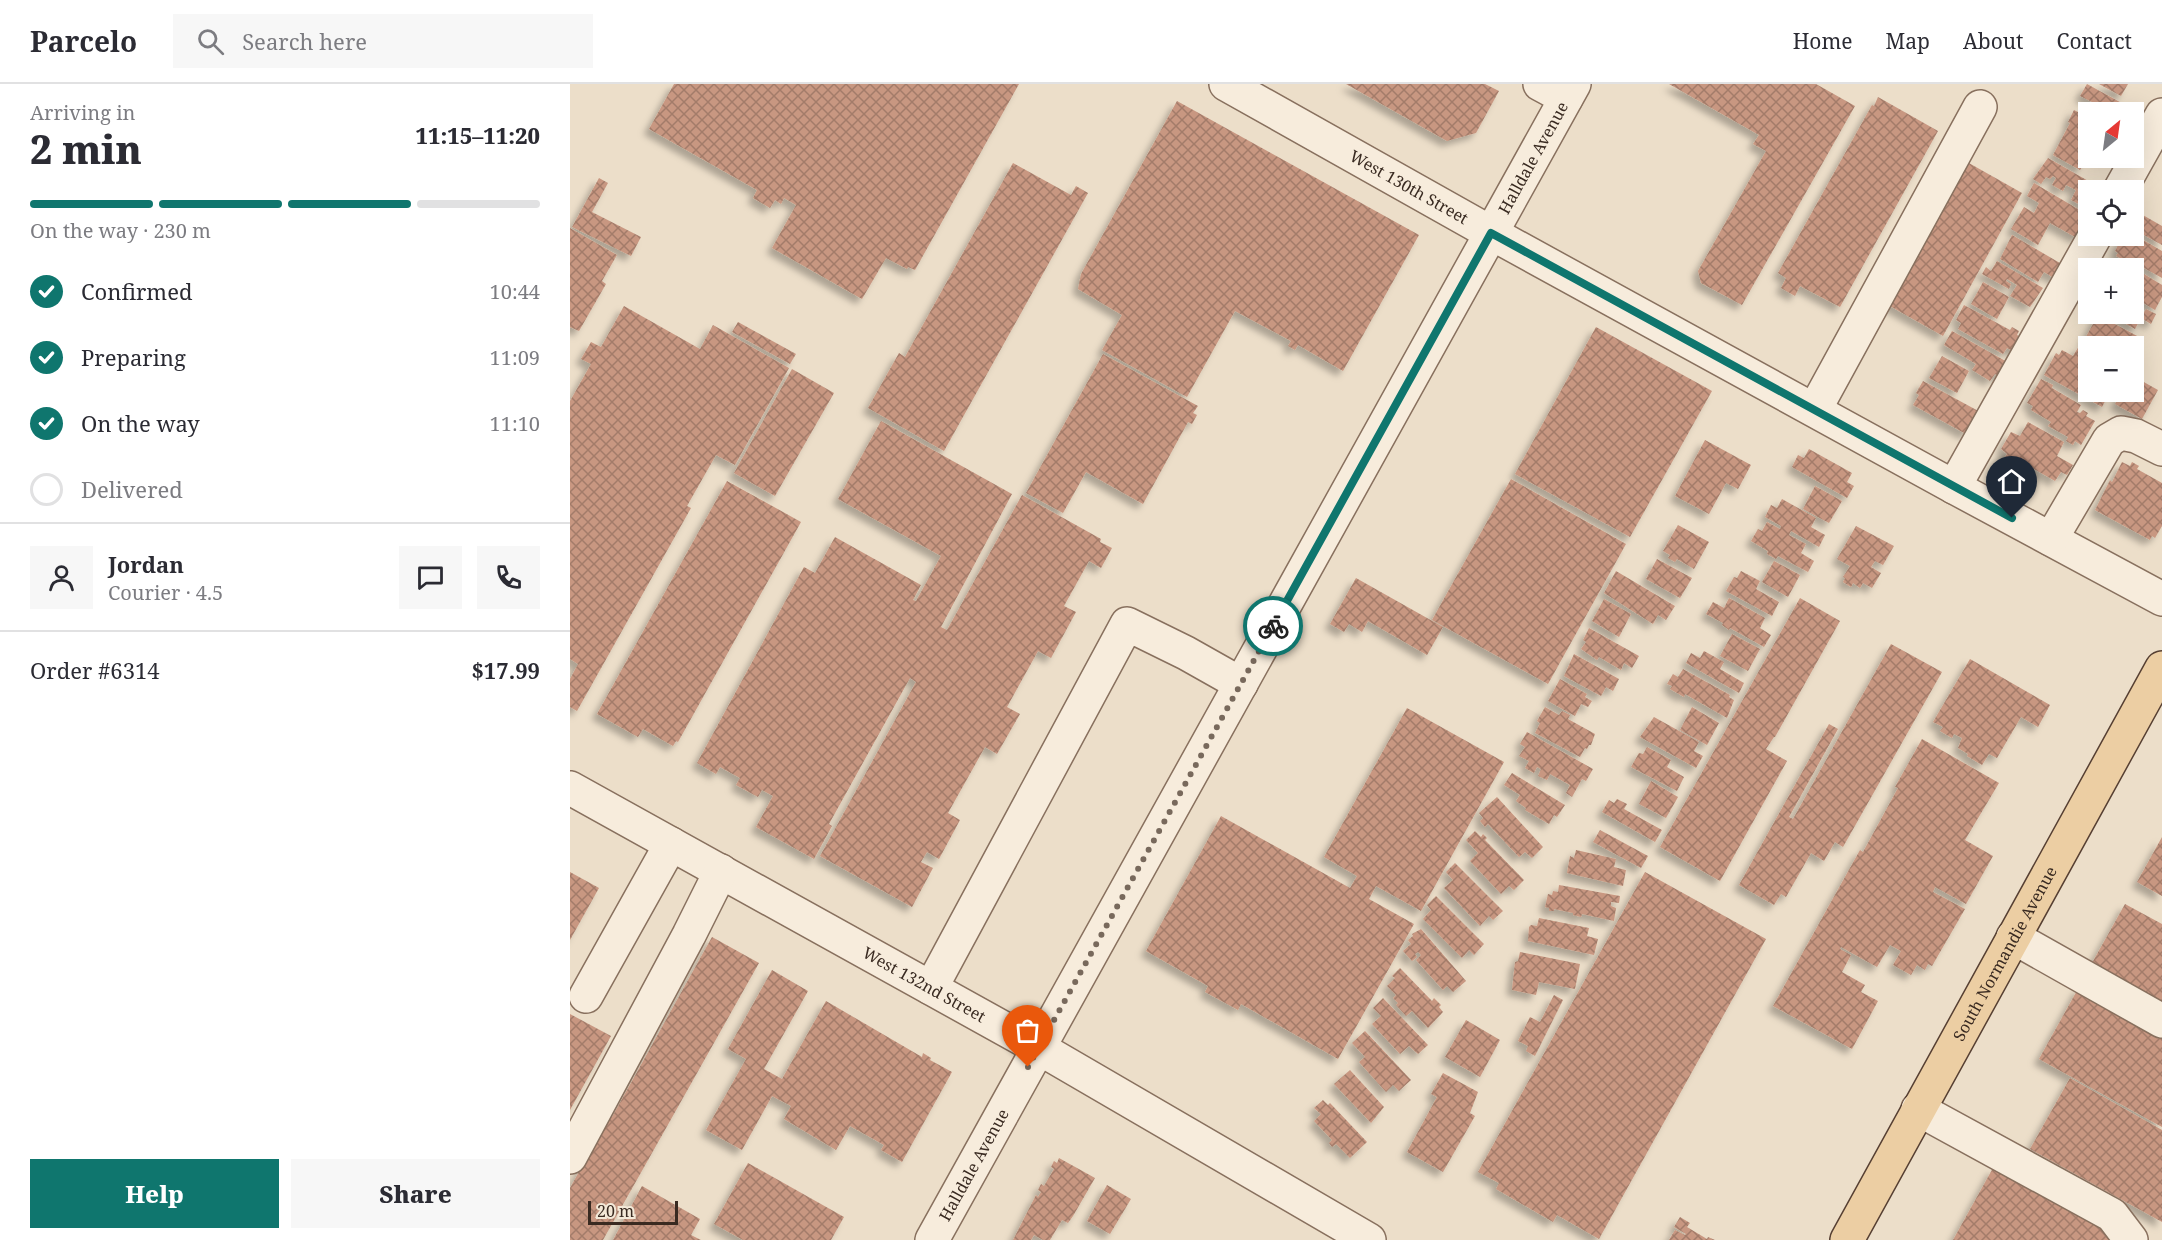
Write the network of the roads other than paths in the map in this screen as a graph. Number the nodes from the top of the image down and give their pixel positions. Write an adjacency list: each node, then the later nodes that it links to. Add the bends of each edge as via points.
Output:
1 (1227, 84): 6 (street, West 130th Street)
2 (1560, 89): 6 (street, Halldale Avenue)
3 (1980, 107): 8 (street)
4 (2162, 115): 5 (street)
5 (2126, 180)
6 (1491, 233): 8 (street, West 130th Street); 14 (street, Halldale Avenue)
7 (2089, 246): 10 (street)
8 (1815, 410): 10 (street, West 130th Street)
9 (2162, 448): 11 (street, via 2121,433 2109,440)
10 (1954, 487): 11 (street, West 130th Street)
11 (2051, 539): 12 (street, West 130th Street)
12 (2162, 599)
13 (2162, 668): 18 (main road, South Normandie Avenue)
14 (1241, 684): 19 (street, via 1127,624); 22 (street, Halldale Avenue)
15 (570, 788): 16 (street, West 132nd Street)
16 (671, 844): 17 (street, West 132nd Street); 20 (street)
17 (721, 872): 19 (street, West 132nd Street); 24 (street)
18 (2013, 937): 21 (street); 23 (main road, South Normandie Avenue)
19 (931, 988): 22 (street, West 132nd Street)
20 (586, 996)
21 (2162, 1021)
22 (1039, 1048): 25 (street, Halldale Avenue); 26 (street, West 132nd Street)
23 (1918, 1109): 27 (main road, South Normandie Avenue); 28 (street, via 2112,1215)
24 (570, 1157)
25 (932, 1240)
26 (1369, 1240)
27 (1847, 1240)
28 (2131, 1240)

